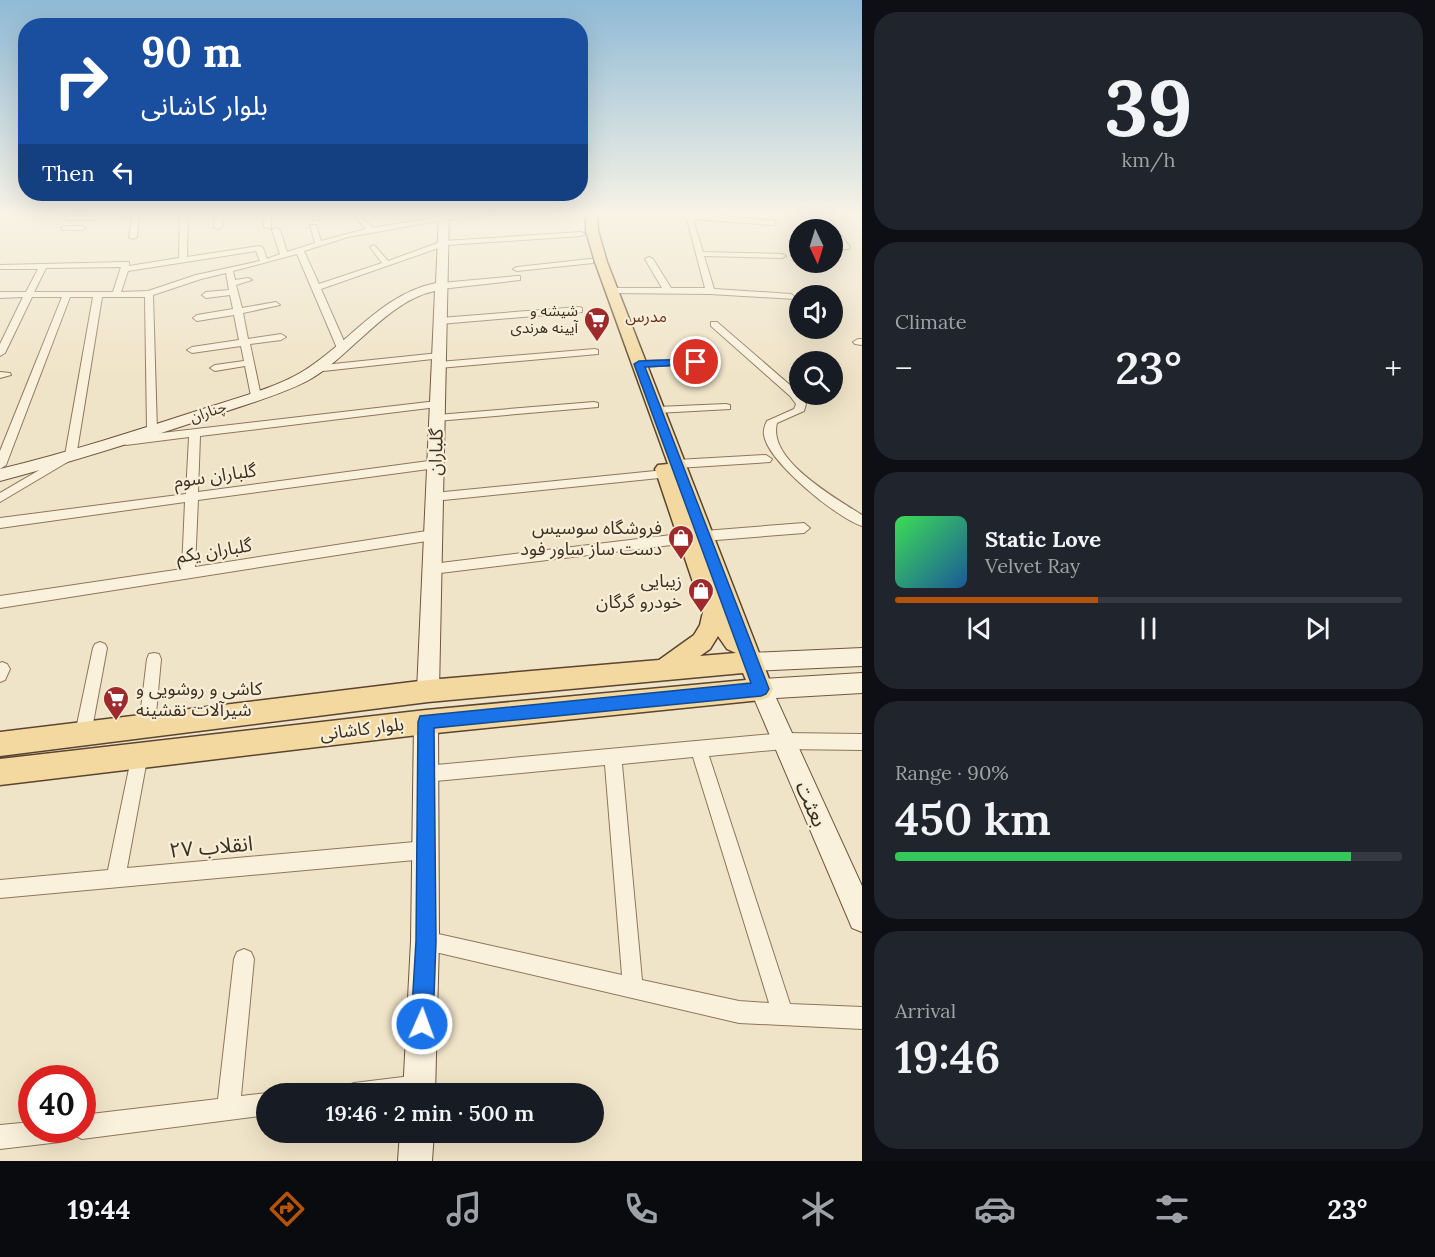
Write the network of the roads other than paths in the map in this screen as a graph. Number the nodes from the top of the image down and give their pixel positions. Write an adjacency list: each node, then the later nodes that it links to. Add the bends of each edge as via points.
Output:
1 (35, 266): 13 (street)
2 (43, 266): 24 (street)
3 (125, 266): 27 (street)
4 (246, 266): 14 (street)
5 (307, 266): 17 (street)
6 (377, 266): 17 (street)
7 (442, 266): 22 (street, گلباران)
8 (561, 266): 22 (street)
9 (592, 266): 33 (main road)
10 (604, 266): 18 (main road)
11 (653, 266): 19 (street)
12 (703, 266): 20 (street)
13 (0, 267)
14 (229, 270): 16 (street); 21 (street)
15 (248, 280): 16 (street)
16 (232, 287): 28 (street); 32 (street)
17 (316, 288): 39 (street)
18 (612, 291): 19 (street); 33 (main road)
19 (668, 291): 20 (street)
20 (710, 291): 29 (street)
21 (149, 294): 27 (street); 54 (street)
22 (441, 294): 35 (street, گلباران); 39 (street, چناران, via 395,306)
23 (0, 295): 24 (street)
24 (29, 295): 25 (street); 42 (street)
25 (67, 295): 26 (street); 60 (street)
26 (98, 295): 27 (street); 57 (street)
27 (116, 295)
28 (206, 295)
29 (789, 297)
30 (276, 305): 32 (street)
31 (579, 310): 35 (street)
32 (237, 311): 34 (street); 38 (street)
33 (615, 316): 46 (main road); 61 (main road)
34 (197, 318)
35 (440, 321): 43 (street, گلباران)
36 (714, 324): 66 (street, via 801,404 799,411 772,421 770,429 770,439 787,463 814,489)
37 (281, 337): 38 (street)
38 (243, 343): 40 (street); 45 (street)
39 (342, 348): 48 (street, چناران)
40 (192, 350)
41 (595, 352): 43 (street)
42 (0, 353)
43 (439, 361): 48 (street); 53 (street, گلباران)
44 (696, 362): 46 (street)
45 (249, 363): 47 (street); 49 (street)
46 (639, 364): 52 (main road)
47 (214, 368)
48 (314, 369): 49 (street, چناران)
49 (256, 396): 54 (street, چناران)
50 (594, 405): 53 (street)
51 (726, 407): 52 (street)
52 (657, 410): 61 (main road)
53 (437, 411): 55 (street, via 296,420); 59 (street, گلباران)
54 (152, 431): 56 (street, چناران)
55 (195, 432): 56 (street); 63 (street)
56 (115, 442): 57 (street, چناران)
57 (70, 457): 62 (street, چناران); 65 (street)
58 (766, 459): 61 (street)
59 (435, 464): 63 (street, گلباران سوم); 64 (street, گلباران)
60 (0, 465)
61 (671, 469): 64 (street); 70 (main road)
62 (0, 475)
63 (192, 497): 67 (street, گلباران سوم); 72 (street)
64 (434, 497): 69 (street, گلباران)
65 (0, 498)
66 (862, 521)
67 (0, 523)
68 (804, 528): 70 (street)
69 (433, 535): 71 (street, گلباران); 72 (street, گلباران یکم)
70 (696, 537): 71 (street); 74 (main road); 78 (main road)
71 (432, 569): 82 (street, گلباران)
72 (188, 573): 73 (street, گلباران یکم)
73 (0, 602)
74 (714, 612): 78 (main road); 79 (main road, via 708,638 692,651 675,657)
75 (99, 648): 85 (street)
76 (862, 657): 78 (street)
77 (154, 659): 84 (street)
78 (749, 663): 79 (main road, بلوار کاشانی); 81 (main road)
79 (664, 670): 82 (main road, بلوار کاشانی)
80 (862, 683): 81 (street)
81 (761, 689): 83 (main road, بلوار کاشانی); 86 (street, بعثت)
82 (428, 691): 83 (main road); 84 (main road, بلوار کاشانی)
83 (426, 722): 90 (main road, بلوار کاشانی); 93 (street)
84 (147, 726): 85 (main road, بلوار کاشانی)
85 (83, 734): 88 (main road, بلوار کاشانی)
86 (784, 741): 87 (street); 89 (street); 97 (street, بعثت)
87 (862, 742)
88 (0, 744)
89 (698, 748): 91 (street); 101 (street)
90 (140, 754): 92 (main road, بلوار کاشانی); 95 (street)
91 (613, 756): 93 (street); 100 (street)
92 (0, 772)
93 (425, 774): 94 (street)
94 (426, 850): 95 (street, انقلاب ۲۷); 98 (street)
95 (116, 878): 96 (street, انقلاب ۲۷)
96 (0, 889)
97 (862, 918)
98 (426, 941): 100 (street); 103 (street)
99 (244, 959): 105 (street)
100 (633, 989): 101 (street, via 739,1012)
101 (783, 1014): 102 (street)
102 (862, 1018)
103 (419, 1083)
104 (256, 1105): 105 (street)
105 (228, 1108): 106 (street)
106 (96, 1125)
107 (18, 1135): 108 (street)
108 (0, 1137)
109 (416, 1143): 110 (street)
110 (415, 1161)

